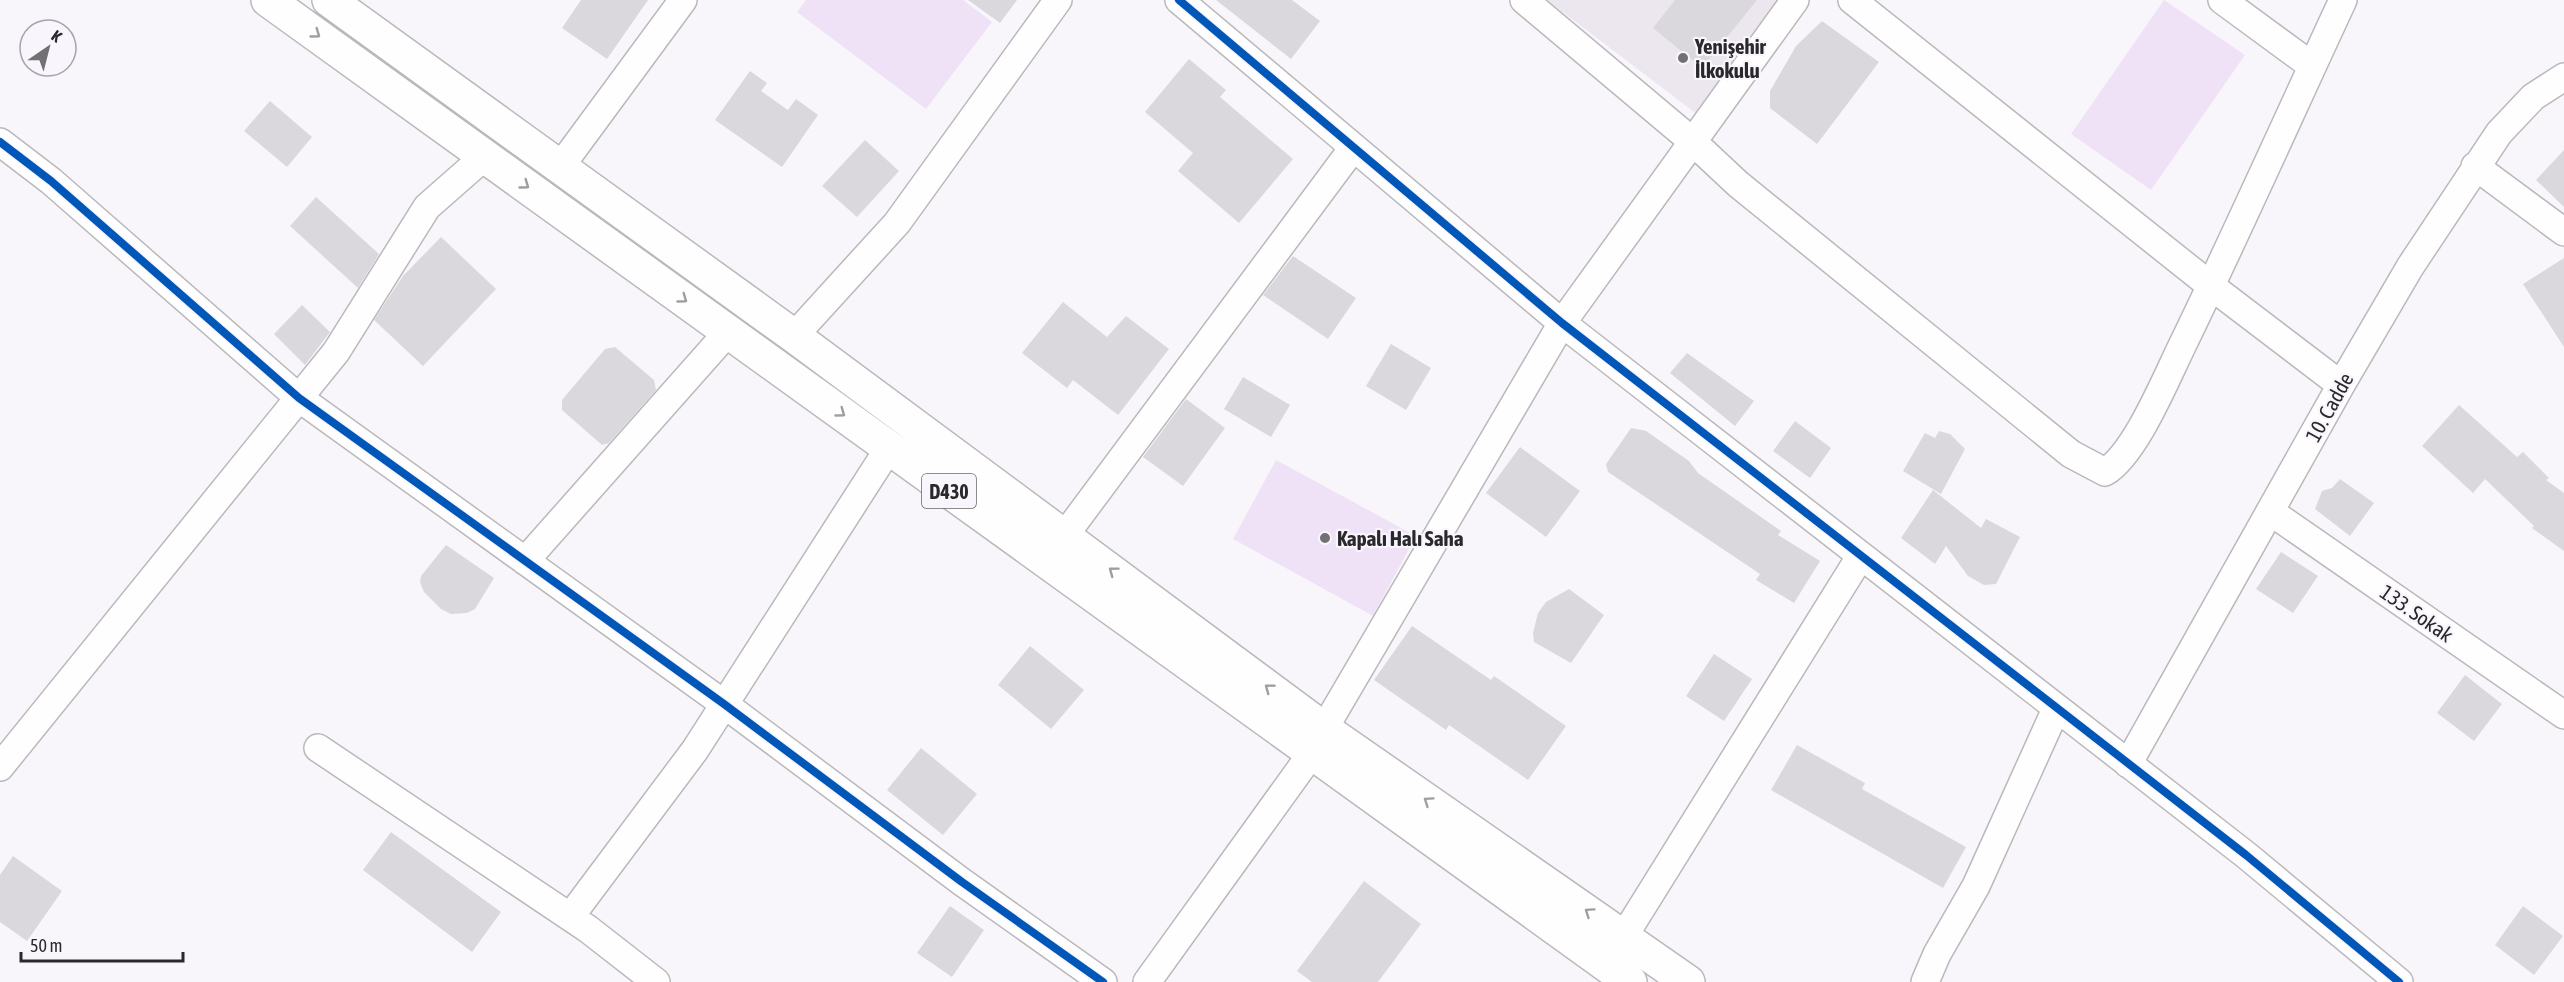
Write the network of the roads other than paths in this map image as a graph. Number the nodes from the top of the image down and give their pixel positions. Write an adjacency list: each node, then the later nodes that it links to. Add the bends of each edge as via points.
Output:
1 (268, 0): 16 (highway, D430, one-way to 16)
2 (683, 0): 18 (street)
3 (1058, 0): 23 (street, via 897,223)
4 (1179, 0): 15 (street)
5 (1524, 0): 13 (street)
6 (1795, 0): 13 (street)
7 (1852, 0): 20 (street)
8 (2222, 0): 11 (street)
9 (2343, 0): 11 (street)
10 (345, 5): 18 (highway, D430)
11 (2312, 66): 20 (street)
12 (2564, 77): 17 (street, 10. Cadde, via 2533,97)
13 (1692, 141): 20 (street, via 1738,184 2071,454 2105,472 2116,465 2133,439); 21 (street)
14 (0, 142): 25 (street, via 51,181)
15 (1353, 148): 21 (street); 28 (street)
16 (485, 156): 22 (highway, D430, one-way to 22); 25 (street, via 427,207 336,352)
17 (2475, 166): 19 (street); 24 (street, 10. Cadde)
18 (560, 167): 23 (highway, D430)
19 (2564, 232)
20 (2211, 286): 24 (street)
21 (1562, 323): 29 (street); 34 (street)
22 (728, 332): 26 (highway, D430, one-way to 26); 30 (street)
23 (794, 336): 28 (highway, D430)
24 (2341, 385): 27 (street, 10. Cadde)
25 (299, 398): 30 (street); 37 (street)
26 (889, 448): 31 (street); 34 (highway, D430)
27 (2271, 512): 33 (street, 133. Sokak); 36 (street, 10. Cadde)
28 (1065, 535): 34 (highway, D430, one-way to 28)
29 (1860, 557): 32 (street); 39 (street)
30 (525, 561): 31 (street)
31 (724, 704): 38 (street, via 695,750); 41 (street)
32 (2056, 709): 36 (street); 45 (street, via 1976,886)
33 (2564, 715)
34 (1318, 741): 39 (highway, D430, one-way to 34); 42 (street); 43 (highway, D430)
35 (318, 748): 38 (street)
36 (2128, 764): 46 (street, via 2246,855)
37 (0, 767)
38 (570, 917): 40 (street)
39 (1624, 936): 44 (highway, D430)
40 (656, 982)
41 (1103, 982)
42 (1147, 982)
43 (1629, 982)
44 (1688, 982)
45 (1925, 982)
46 (2399, 982)

